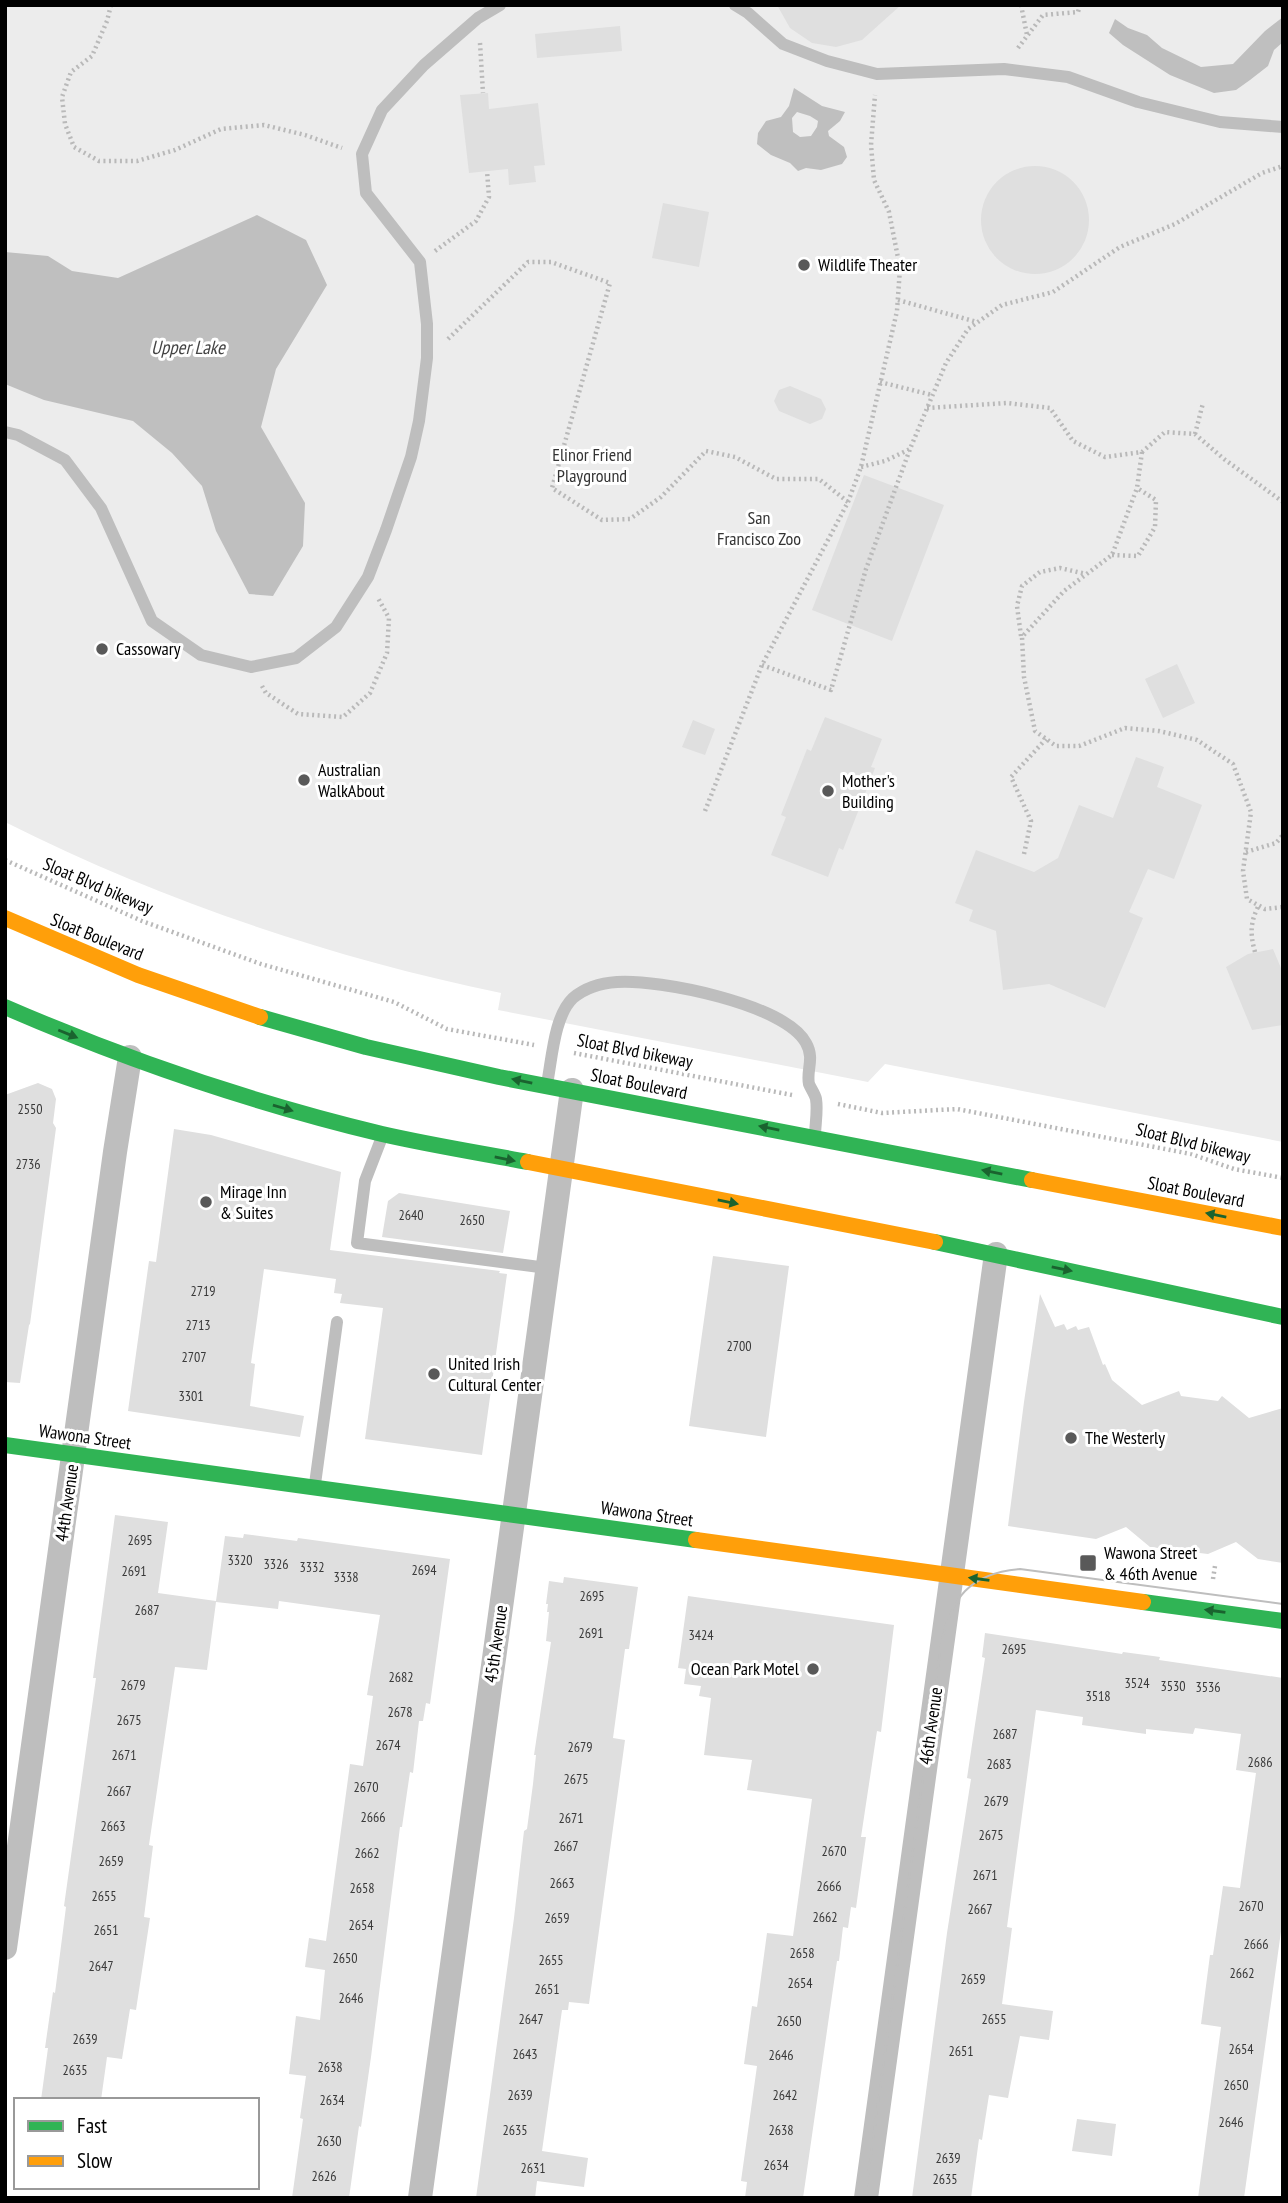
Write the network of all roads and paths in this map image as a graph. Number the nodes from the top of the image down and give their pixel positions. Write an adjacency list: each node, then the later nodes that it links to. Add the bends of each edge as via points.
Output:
1 (111, 5): 12 (path, via 92,56 71,72 62,97 74,147 99,160 137,161 222,129 264,125)
2 (500, 5): 6 (lane)
3 (735, 5): 9 (lane, via 783,44)
4 (1021, 5): 7 (path)
5 (1080, 5): 7 (path, via 1078,12 1044,15)
6 (478, 18): 10 (path); 12 (lane, via 382,110)
7 (1027, 36): 8 (path)
8 (1004, 69): 9 (lane); 11 (lane, via 1068,78 1138,102 1220,122)
9 (877, 74): 16 (path, via 871,145 874,180 889,212 900,268)
10 (483, 93)
11 (1283, 127)
12 (362, 154): 15 (lane, via 366,193)
13 (1283, 166): 17 (path, via 1262,173 1175,224 1120,247 1053,292 1002,305)
14 (487, 171): 15 (path, via 489,197 476,221)
15 (420, 262): 18 (lane)
16 (898, 300): 17 (path); 19 (path)
17 (978, 322): 20 (path, via 968,329 946,363)
18 (427, 358): 29 (path, via 528,262 563,266 610,283 552,488 602,520 630,519 661,497 706,451 735,457 776,479 819,479); 33 (lane, via 411,457)
19 (880, 382): 20 (path); 27 (path)
20 (932, 395): 22 (path)
21 (1203, 403): 24 (path)
22 (927, 408): 25 (path); 26 (path, via 1007,403 1050,408 1073,440 1105,457)
23 (5, 432): 36 (lane, via 65,460 101,508 152,621 201,655)
24 (1195, 434): 26 (path, via 1165,432); 30 (path)
25 (910, 449): 27 (path); 35 (path, via 866,569 831,690)
26 (1142, 452): 28 (path)
27 (861, 467): 29 (path)
28 (1137, 488): 31 (path); 31 (path, via 1156,500 1154,527 1138,556)
29 (848, 502): 35 (path)
30 (1283, 502)
31 (1112, 555): 32 (path)
32 (1086, 575): 34 (path, via 1064,591); 34 (path, via 1060,568 1040,572 1022,586 1017,606)
33 (368, 577): 36 (lane, via 336,627 296,658); 36 (path, via 389,618 387,653 370,693 343,717 298,714 266,693)
34 (1021, 637): 37 (path, via 1035,731)
35 (762, 665): 38 (path)
36 (251, 667)
37 (1046, 739): 40 (path, via 1055,746 1079,746 1125,728 1197,740 1233,764 1251,812); 41 (path, via 1011,777 1031,821)
38 (705, 811)
39 (1283, 835): 40 (path, via 1276,843)
40 (1246, 852): 43 (path, via 1245,891 1247,899)
41 (1024, 854)
42 (5, 860): 48 (path, Sloat Blvd bikeway, via 142,921 261,964 394,1002 447,1028)
43 (1259, 905): 44 (path); 46 (path, via 1251,919)
44 (1283, 907)
45 (5, 918): 50 (street, Sloat Boulevard, one-way to 45, via 398,1055 271,1021 150,979)
46 (1255, 952)
47 (5, 1007): 49 (street, one-way to 49)
48 (554, 1049): 50 (lane); 52 (path, Sloat Blvd bikeway); 52 (lane, via 563,1010 582,991 619,982 671,986 753,1007 800,1033 811,1057 809,1082)
49 (130, 1057): 53 (street, one-way to 53, via 273,1105); 63 (street, 44th Avenue)
50 (547, 1086): 51 (street, Sloat Boulevard)
51 (572, 1090): 54 (street, Sloat Boulevard, one-way to 51); 55 (street, 45th Avenue)
52 (816, 1099): 54 (lane); 56 (path, Sloat Blvd bikeway, via 882,1113 957,1109 1191,1154 1234,1169)
53 (384, 1134): 55 (street, one-way to 55); 59 (lane, via 365,1181 357,1243)
54 (815, 1137): 57 (street, Sloat Boulevard, one-way to 54)
55 (561, 1170): 58 (street, one-way to 58); 59 (street, 45th Avenue)
56 (1283, 1178)
57 (1283, 1228)
58 (996, 1254): 60 (street, one-way to 60); 66 (street, 46th Avenue)
59 (547, 1268): 65 (street, 45th Avenue)
60 (1283, 1317)
61 (337, 1321): 64 (lane)
62 (5, 1445): 63 (street, Wawona Street)
63 (73, 1455): 64 (street, Wawona Street); 68 (street, 44th Avenue)
64 (314, 1488): 65 (street, Wawona Street)
65 (513, 1515): 66 (street, Wawona Street); 69 (street, 45th Avenue)
66 (952, 1575): 67 (street, Wawona Street, one-way to 66); 70 (street, 46th Avenue)
67 (1283, 1621)
68 (5, 1948)
69 (419, 2198)
70 (866, 2198)

